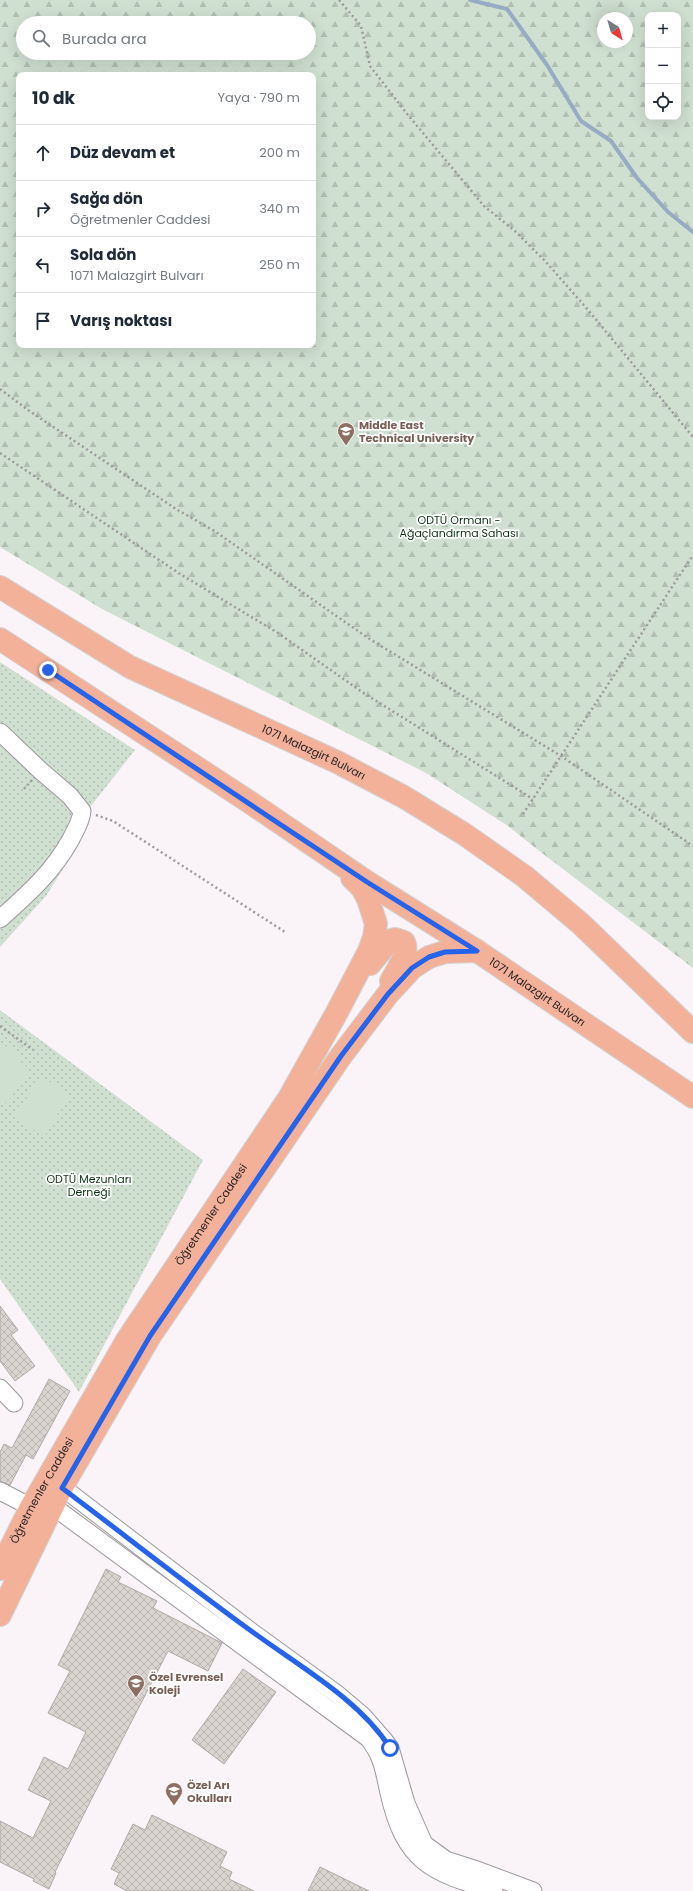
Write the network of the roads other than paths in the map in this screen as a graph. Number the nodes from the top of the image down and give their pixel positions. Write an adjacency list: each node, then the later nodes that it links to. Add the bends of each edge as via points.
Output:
1 (0, 587): 9 (main road, 1071 Malazgirt Bulvarı, via 130,667 336,762 404,797 464,834 524,876 581,924)
2 (0, 638): 4 (main road, 1071 Malazgirt Bulvarı)
3 (0, 732): 5 (street, via 70,796 82,811 81,820 64,852 39,884)
4 (336, 861): 6 (main road, 1071 Malazgirt Bulvarı); 7 (main road, Öğretmenler Caddesi, via 362,888 373,910 376,924 369,951)
5 (0, 919)
6 (477, 951): 8 (main road, Öğretmenler Caddesi, via 445,952 429,957 412,968); 10 (main road, 1071 Malazgirt Bulvarı)
7 (344, 999): 8 (main road, via 389,942 395,938 404,942 407,946 405,954); 15 (main road, Öğretmenler Caddesi, via 289,1098 127,1340)
8 (372, 1015): 14 (main road, Öğretmenler Caddesi, via 341,1056 150,1336)
9 (693, 1032)
10 (693, 1097)
11 (0, 1388): 12 (street)
12 (14, 1403)
13 (0, 1491): 15 (street)
14 (58, 1497): 17 (main road, Öğretmenler Caddesi); 18 (street, via 368,1738 382,1760 390,1798 404,1837 412,1850 435,1870); 19 (street, via 253,1633 363,1716 390,1748 406,1804 424,1844 446,1860)
15 (31, 1507): 16 (main road, Öğretmenler Caddesi)
16 (0, 1569)
17 (0, 1616)
18 (494, 1891)
19 (534, 1891)

